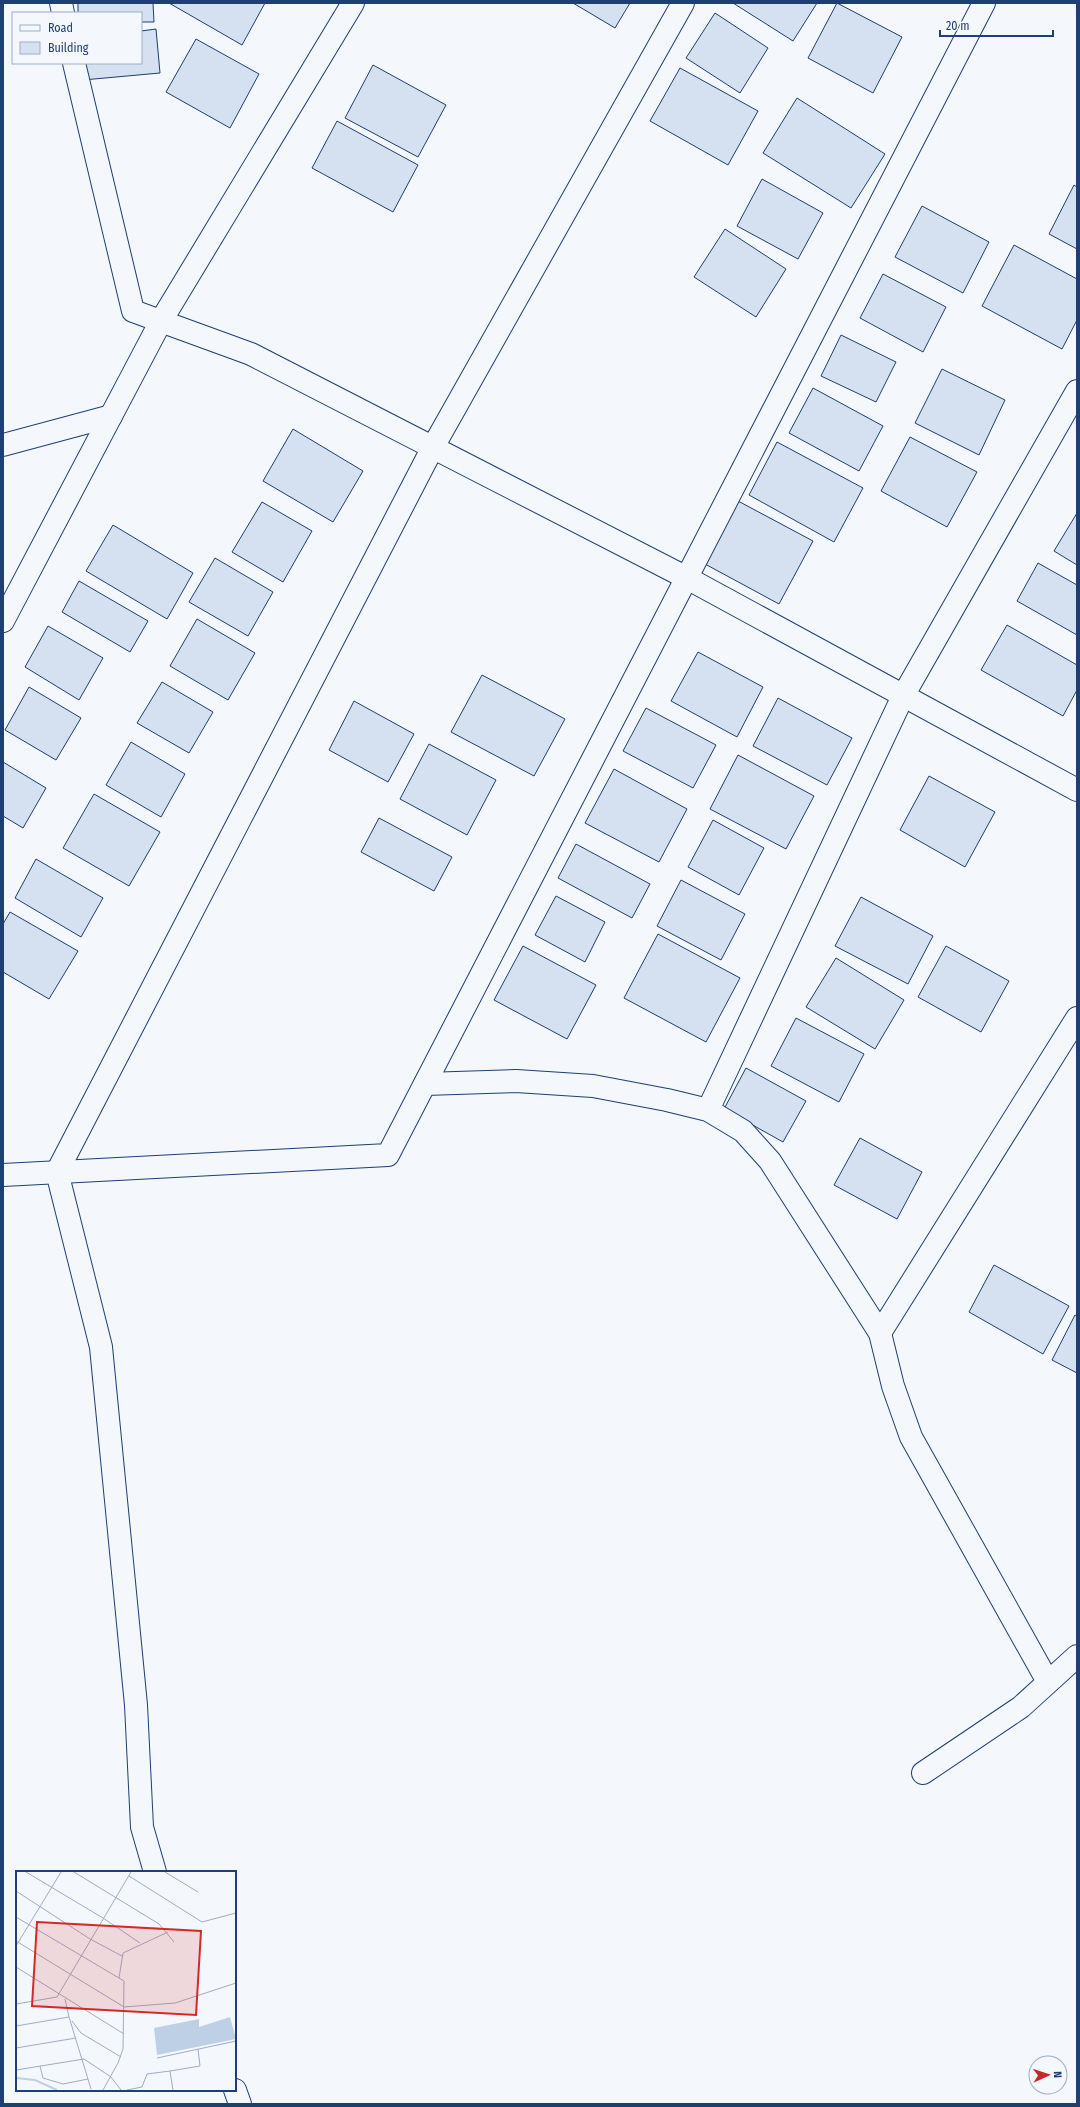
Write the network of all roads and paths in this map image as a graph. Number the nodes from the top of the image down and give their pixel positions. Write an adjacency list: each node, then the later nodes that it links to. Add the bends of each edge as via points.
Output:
1 (352, 3): 5 (street)
2 (683, 3): 9 (street)
3 (984, 3): 10 (street)
4 (74, 64): 5 (street, via 133,311)
5 (161, 321): 7 (street); 9 (street, via 251,354)
6 (1077, 391): 12 (street)
7 (111, 416): 8 (street); 11 (street)
8 (3, 445)
9 (433, 447): 10 (street); 17 (street)
10 (687, 578): 12 (street); 15 (street)
11 (3, 621)
12 (902, 696): 13 (street); 16 (street)
13 (1077, 790)
14 (1077, 1018): 19 (street)
15 (425, 1084): 16 (street, via 516,1081 593,1086); 17 (street, via 388,1155)
16 (708, 1110): 19 (street, via 743,1131 770,1161)
17 (57, 1172): 18 (street); 23 (street, via 101,1347 136,1705 142,1827)
18 (3, 1175)
19 (880, 1333): 21 (street, via 893,1386 911,1437)
20 (1077, 1656): 21 (street)
21 (1048, 1682): 22 (street, via 1021,1707)
22 (923, 1772)
23 (155, 1871)
24 (235, 2091): 25 (street)
25 (240, 2104)

